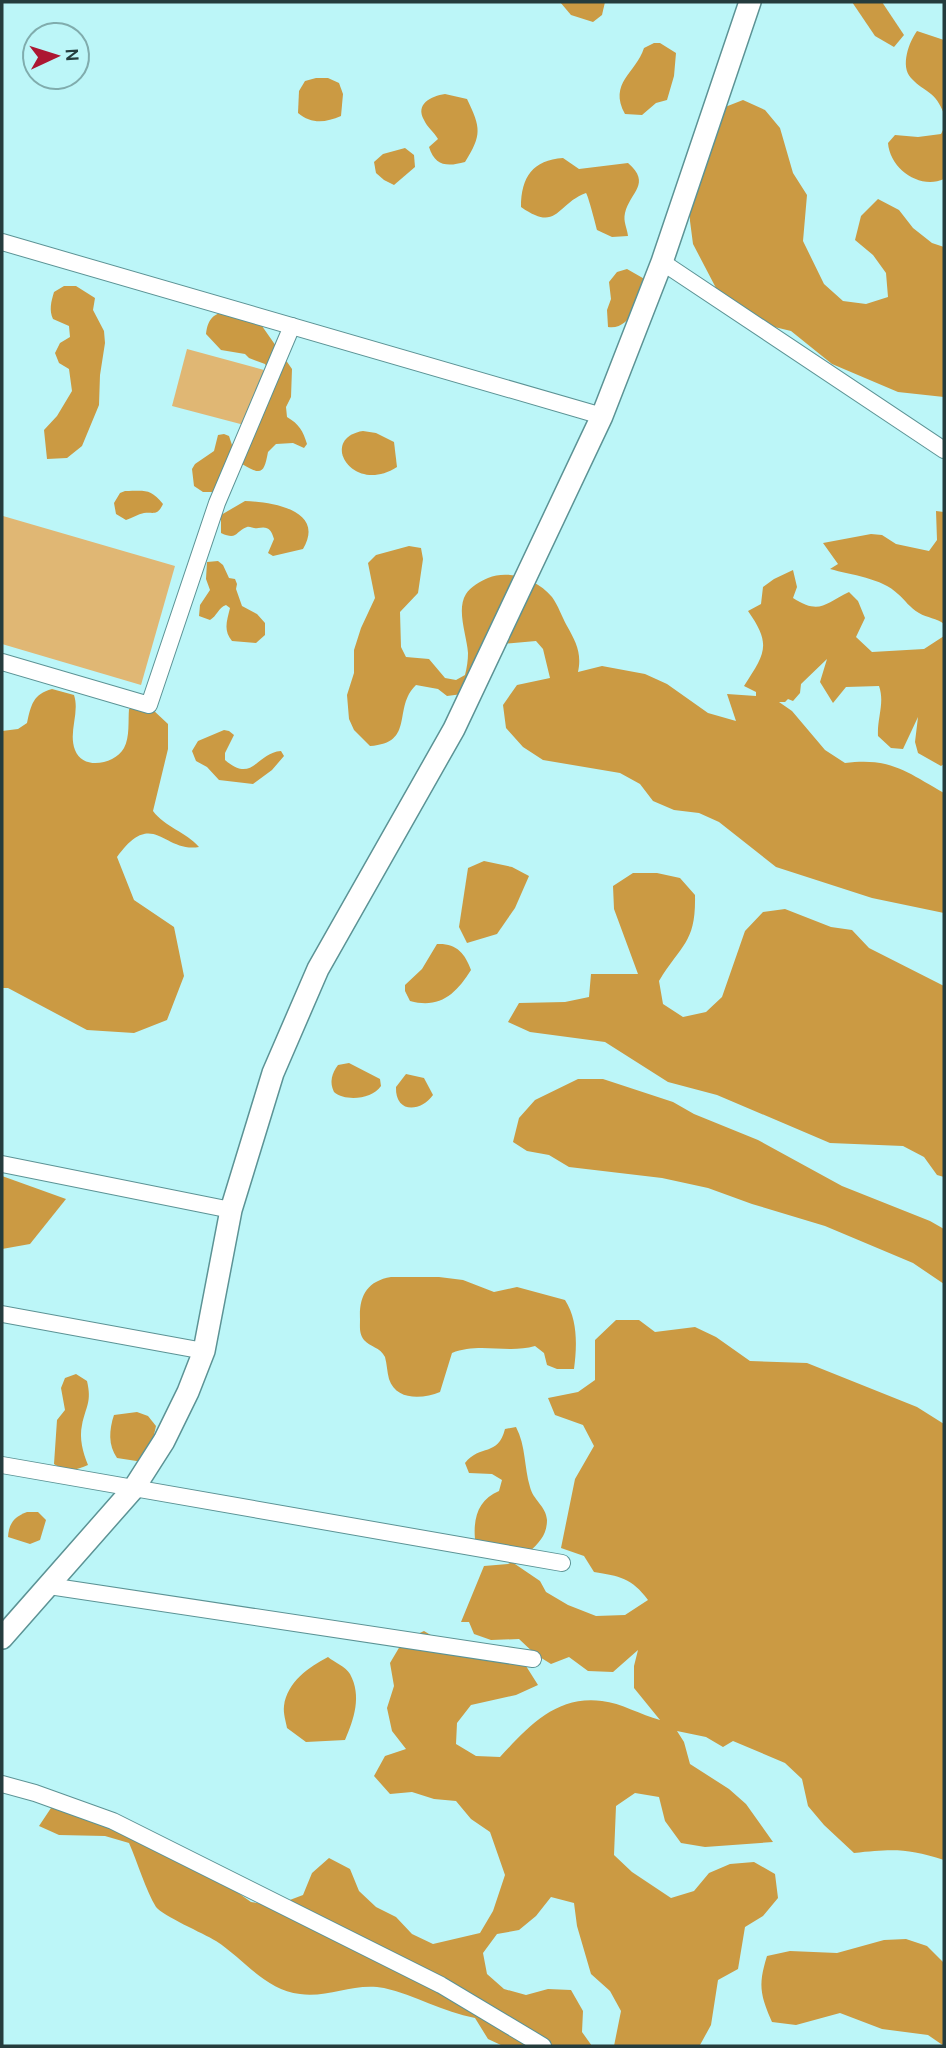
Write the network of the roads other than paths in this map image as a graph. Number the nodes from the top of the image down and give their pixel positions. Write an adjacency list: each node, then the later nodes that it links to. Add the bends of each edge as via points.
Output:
1 (750, 2): 3 (street)
2 (2, 242): 4 (street)
3 (662, 262): 5 (street); 6 (street)
4 (292, 326): 5 (street); 7 (street, via 217,503 149,705)
5 (602, 416): 9 (street, via 454,729 318,969 273,1073)
6 (944, 450)
7 (2, 662)
8 (2, 1164): 9 (street)
9 (230, 1210): 11 (street)
10 (2, 1314): 11 (street)
11 (204, 1351): 13 (street, via 164,1441)
12 (2, 1465): 13 (street)
13 (134, 1488): 14 (street); 15 (street)
14 (562, 1563)
15 (49, 1586): 16 (street); 17 (street)
16 (2, 1638)
17 (533, 1659)
18 (2, 1784): 19 (street, via 113,1821 441,1985)
19 (543, 2046)

